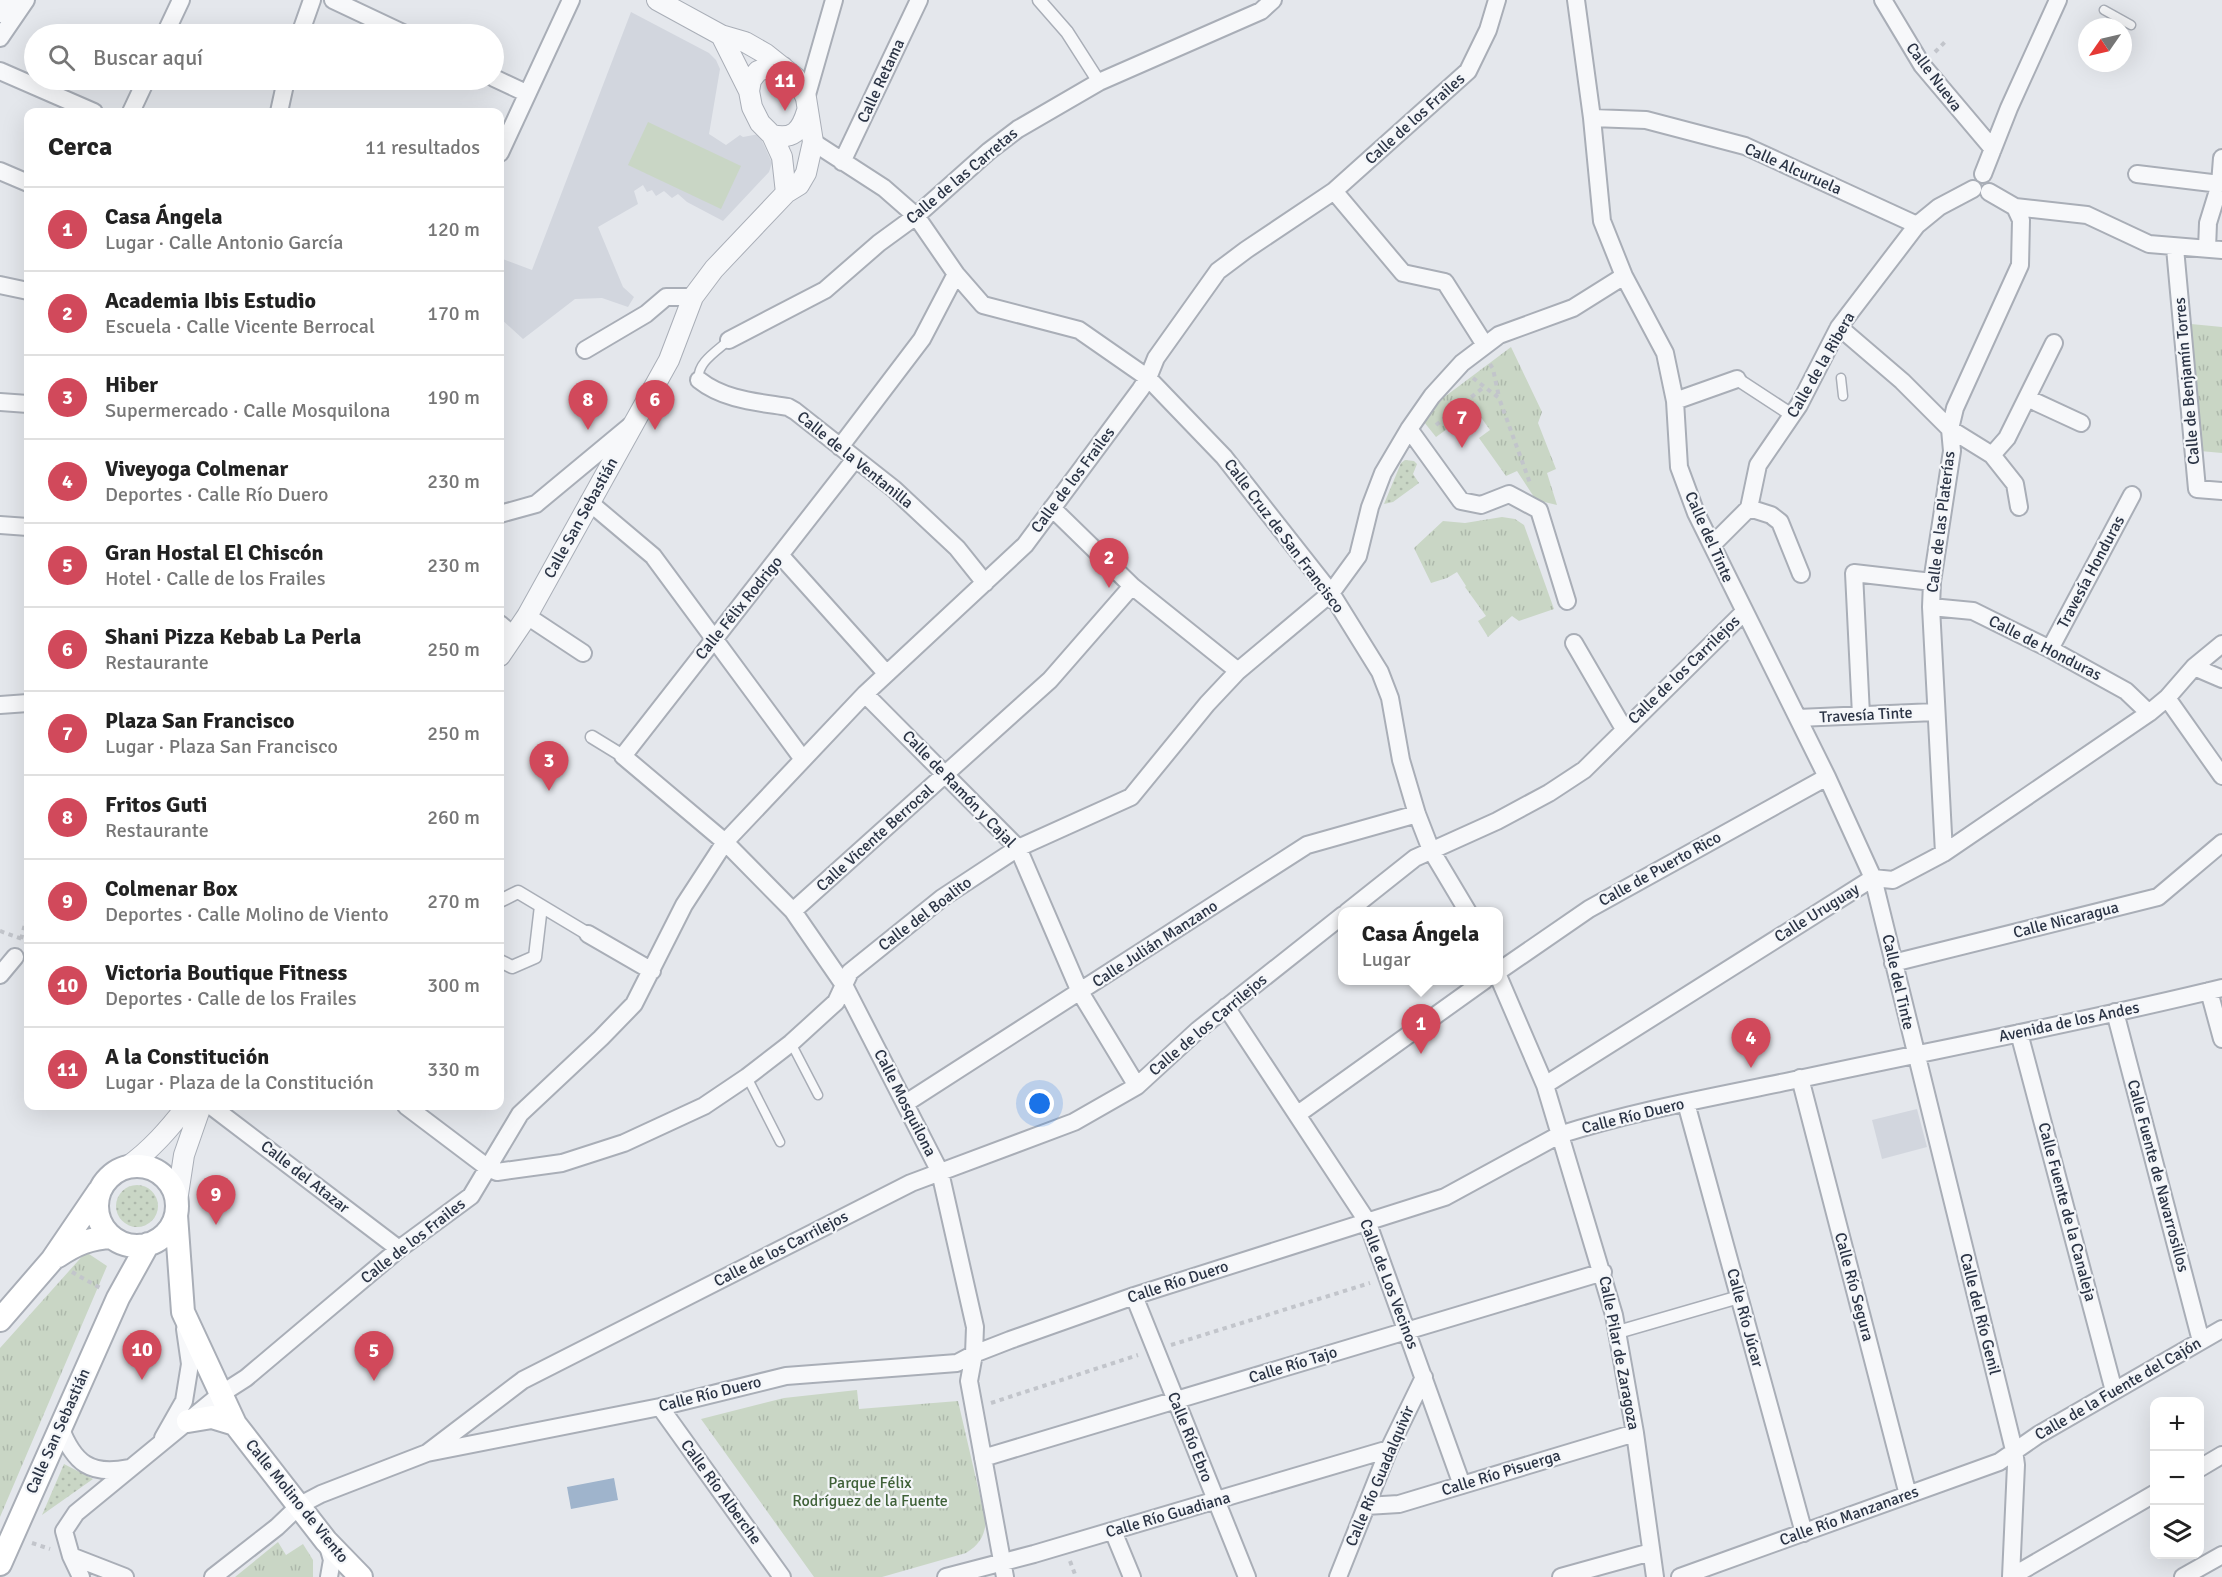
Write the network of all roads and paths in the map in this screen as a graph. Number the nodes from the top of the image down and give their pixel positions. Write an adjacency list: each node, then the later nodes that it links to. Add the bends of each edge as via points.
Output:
1 (10, 0): 17 (street)
2 (26, 0): 23 (street)
3 (181, 0): 19 (street)
4 (312, 0): 20 (street)
5 (333, 0): 21 (street)
6 (571, 0): 33 (street)
7 (657, 0): 22 (street)
8 (834, 0): 34 (street)
9 (919, 0): 44 (street, Calle Retama)
10 (1039, 0): 27 (street, via 1067,32)
11 (1273, 0): 27 (street, Calle de las Carretas, via 1261,10)
12 (1497, 0): 49 (street, Calle de los Frailes, via 1488,30 1468,71)
13 (1576, 0): 38 (street, Calle del Tinte)
14 (1883, 0): 42 (street, Calle Nueva, via 1922,65)
15 (2058, 0): 42 (street)
16 (2104, 10): 18 (lane)
17 (0, 14)
18 (2118, 18)
19 (170, 24)
20 (304, 24)
21 (384, 24)
22 (721, 35): 24 (street, via 745,42); 32 (street)
23 (0, 38)
24 (783, 67): 32 (street, via 758,71); 34 (street, via 795,77)
25 (0, 71): 26 (street)
26 (24, 81)
27 (1099, 82): 53 (street, Calle de las Carretas, via 1018,129)
28 (504, 83): 33 (street)
29 (44, 90): 35 (street)
30 (141, 90): 36 (street)
31 (284, 90): 37 (street)
32 (749, 92): 39 (street, via 760,123)
33 (526, 93): 41 (street)
34 (806, 105): 39 (street, via 803,124 795,134); 40 (street)
35 (85, 108)
36 (133, 108)
37 (280, 108)
38 (1592, 118): 54 (street, Calle Alcuruela, via 1646,120 1745,146); 58 (street, Calle del Tinte, via 1602,220)
39 (772, 135): 51 (street, via 782,157)
40 (813, 142): 44 (street, Calle Cruz de San Francisco); 51 (street, Calle San Sebastián, via 806,173 799,185)
41 (504, 144)
42 (1993, 149): 50 (street, via 1983,174 1992,181 1993,188)
43 (2222, 158): 48 (street)
44 (842, 162): 53 (street, Calle Cruz de San Francisco, via 884,188)
45 (0, 171): 47 (street)
46 (2137, 174): 48 (street)
47 (24, 181)
48 (2220, 184): 56 (street, via 2208,223)
49 (1334, 190): 65 (street, via 1403,273 1445,282); 68 (street, Calle de los Frailes, via 1218,271 1156,358)
50 (1981, 191): 52 (street); 54 (street, Calle de la Ribera, via 1939,207)
51 (786, 193): 61 (street, Calle San Sebastián, via 714,269)
52 (2015, 207): 55 (street, via 2087,215 2149,244); 83 (street, Calle de las Platerías, via 2021,220 2020,265 1955,408)
53 (916, 216): 57 (street, Calle Cruz de San Francisco); 63 (street, Calle de las Carretas, via 825,290)
54 (1917, 225): 62 (street, Calle de la Ribera)
55 (2175, 248): 56 (street); 88 (street, Calle de Benjamín Torres, via 2197,489)
56 (2215, 250)
57 (956, 274): 68 (street, Calle Cruz de San Francisco, via 983,305 1079,330); 85 (street, via 922,339)
58 (1624, 276): 65 (street, Calle del Boalito, via 1573,308 1499,335); 77 (street, Calle del Tinte, via 1665,353)
59 (0, 285): 60 (street)
60 (24, 290)
61 (693, 297): 66 (street, via 666,297 646,314); 81 (street, Calle San Sebastián, via 669,360)
62 (1846, 337): 80 (street, Calle de la Ribera); 83 (street, via 1902,381)
63 (729, 340): 71 (lane, via 705,362 698,373)
64 (2054, 343): 76 (street)
65 (1485, 345): 84 (street, Calle del Boalito, via 1432,396)
66 (585, 350)
67 (1493, 369): 75 (path)
68 (1148, 378): 92 (street, Calle de los Frailes); 104 (street, Calle Cruz de San Francisco, via 1224,457)
69 (1840, 378): 74 (lane)
70 (1737, 379): 77 (street); 80 (street)
71 (699, 380): 85 (street, Calle de la Ventanilla, via 712,391 788,407)
72 (1475, 381): 73 (path)
73 (1484, 387): 75 (path); 84 (path)
74 (1843, 396)
75 (1499, 398): 94 (path)
76 (2027, 398): 82 (street); 86 (street, via 2007,438)
77 (1675, 401): 98 (street, Calle del Tinte, via 1679,467)
78 (0, 402): 79 (street)
79 (24, 404)
80 (1792, 415): 93 (street, Calle de la Ribera, via 1758,465)
81 (635, 421): 90 (street, Calle San Sebastián); 95 (street, Calle San Sebastián, via 536,504)
82 (2081, 423)
83 (1950, 429): 86 (street); 102 (street, Calle de las Platerías, via 1952,451)
84 (1413, 434): 94 (street, via 1461,501 1481,505 1509,494); 104 (street, Calle del Boalito, via 1383,473 1358,556)
85 (840, 447): 87 (street, Calle de la Ventanilla)
86 (1992, 455): 91 (street, via 2015,484)
87 (855, 459): 99 (street, Calle Félix Rodrigo); 101 (street, Calle de la Ventanilla, via 894,489 957,548)
88 (2222, 491)
89 (2132, 495): 113 (street, Travesía Honduras)
90 (590, 502): 108 (street, Calle San Sebastián); 110 (street, via 653,556)
91 (2019, 507)
92 (1052, 508): 101 (street, Calle de los Frailes, via 1025,545); 103 (street)
93 (1749, 508): 98 (street); 100 (street, via 1780,522)
94 (1539, 510): 105 (street)
95 (504, 513)
96 (0, 525): 97 (street)
97 (24, 527)
98 (1712, 545): 107 (street, Calle del Tinte)
99 (781, 556): 110 (street, Calle Félix Rodrigo); 117 (street)
100 (1802, 574)
101 (985, 582): 117 (street, Calle de los Frailes)
102 (1932, 582): 106 (street, Calle de las Platerías); 125 (street, via 1854,573)
103 (1132, 586): 116 (street); 131 (street, Calle Vicente Berrocal, via 1050,680)
104 (1331, 593): 116 (street, Calle del Boalito); 134 (street, Calle Cruz de San Francisco, via 1380,672)
105 (1567, 602)
106 (1931, 607): 113 (street, Calle de Honduras, via 1973,611); 123 (street, Calle de las Platerías)
107 (1744, 612): 126 (street, Calle del Tinte); 127 (street, Calle de los Carrilejos)
108 (527, 616): 109 (street, Calle San Sebastián); 114 (street)
109 (507, 630)
110 (714, 639): 129 (street, Calle Félix Rodrigo); 130 (street)
111 (1574, 643): 127 (street, Calle de los Carrilejos)
112 (2222, 644): 115 (street, Calle Uruguay)
113 (2050, 649): 124 (street, Calle de Honduras, via 2126,691)
114 (582, 653)
115 (2194, 667): 118 (street); 120 (street, Calle Uruguay)
116 (1238, 671): 137 (street, Calle del Boalito, via 1131,796)
117 (886, 673): 119 (street, Calle de los Frailes)
118 (2222, 679)
119 (865, 694): 130 (street, Calle de los Frailes); 131 (street, Calle de Ramón y Cajal)
120 (2167, 698): 124 (street, Calle Uruguay); 132 (street)
121 (24, 703): 122 (street)
122 (0, 705)
123 (1935, 712): 125 (street, Travesía Tinte); 139 (street, Calle de las Platerías)
124 (2149, 713): 139 (street, Calle Uruguay)
125 (1862, 715): 126 (street, Travesía Tinte)
126 (1798, 718): 133 (street, Calle del Tinte)
127 (1624, 729): 138 (street, Calle de los Carrilejos, via 1584,770 1549,793 1497,821)
128 (592, 737): 129 (street, Calle Mosquilona)
129 (623, 756): 135 (street, Calle Mosquilona)
130 (802, 758): 135 (street, Calle de los Frailes)
131 (946, 774): 137 (street, Calle de Ramón y Cajal); 145 (street, Calle Vicente Berrocal)
132 (2222, 776)
133 (1827, 777): 140 (street, Calle del Tinte); 155 (street, Calle de Puerto Rico, via 1589,909)
134 (1417, 814): 138 (street, Calle Cruz de San Francisco); 162 (street, Calle Julián Manzano, via 1307,845)
135 (725, 842): 145 (street, Calle Mosquilona); 156 (street, Calle de los Frailes, via 684,905)
136 (2222, 843): 154 (street, Calle Nicaragua, via 2158,897)
137 (1018, 848): 158 (street, Calle del Boalito, via 942,898 850,972); 162 (street, Calle de Ramón y Cajal)
138 (1431, 849): 143 (street, Calle de los Carrilejos); 144 (street, Calle Cruz de San Francisco)
139 (1944, 853): 140 (street, Calle Uruguay, via 1893,880)
140 (1873, 878): 154 (street, Calle del Tinte); 171 (street, Calle Uruguay)
141 (504, 899): 142 (street, via 518,892)
142 (541, 906): 150 (street); 153 (street, via 535,957 512,967)
143 (1353, 907)
144 (1465, 907)
145 (793, 911): 158 (street, Calle Mosquilona)
146 (1338, 919): 163 (street, Calle de los Carrilejos)
147 (24, 928): 151 (path)
148 (0, 931): 149 (path)
149 (10, 934)
150 (588, 934): 156 (street)
151 (21, 939)
152 (15, 957): 157 (street)
153 (504, 963)
154 (1893, 963): 168 (street, Calle del Tinte)
155 (1503, 968)
156 (652, 971): 184 (street, Calle de los Frailes, via 634,1004 520,1114)
157 (0, 975)
158 (844, 985): 167 (street, Calle del Boalito, via 836,1002); 175 (street, Calle Mosquilona)
159 (1479, 985): 180 (street)
160 (1502, 985): 171 (street)
161 (2216, 989): 164 (street, Avenida de los Andes); 166 (street)
162 (1080, 992): 172 (street, Calle de Ramón y Cajal); 175 (street, Calle Julián Manzano)
163 (1226, 1007): 172 (street, Calle de los Carrilejos); 180 (street, Calle de Los Vecinos)
164 (2115, 1012): 165 (street, Avenida de los Andes); 203 (street, Calle Fuente de Navarrosillos)
165 (2019, 1033): 168 (street, Avenida de los Andes); 208 (street, Calle Fuente de la Canaleja)
166 (2222, 1039)
167 (791, 1043): 169 (street, Calle del Boalito); 173 (lane)
168 (1915, 1055): 170 (street, Calle Río Duero); 219 (street, Calle del Río Genil)
169 (747, 1077): 182 (lane); 184 (street, Calle del Boalito, via 704,1106 624,1143 562,1163 497,1172)
170 (1800, 1078): 174 (street, Calle Río Duero); 226 (street, Calle Río Segura)
171 (1545, 1085): 181 (street)
172 (1137, 1086): 185 (street, Calle de los Carrilejos, via 1074,1122)
173 (818, 1095)
174 (1686, 1102): 181 (street, Calle Río Duero); 197 (street, Calle Río Júcar)
175 (906, 1104): 185 (street, Calle Mosquilona)
176 (184, 1110): 183 (street, via 145,1154)
177 (200, 1110): 187 (street, Calle Molino de Viento, via 184,1155)
178 (216, 1110): 191 (street, Calle del Atazar)
179 (410, 1110): 184 (street)
180 (1298, 1114): 188 (street, Calle de Los Vecinos)
181 (1559, 1135): 188 (street, Calle Río Duero, via 1445,1197); 193 (street, Calle Pilar de Zaragoza)
182 (780, 1142)
183 (127, 1167): 186 (main road, via 108,1178); 187 (main road, via 147,1168 164,1177 172,1188)
184 (488, 1168): 191 (street, Calle de los Frailes, via 471,1196)
185 (940, 1172): 205 (street, Calle Mosquilona, via 975,1326); 220 (street, Calle de los Carrilejos, via 910,1183 523,1380)
186 (101, 1188): 189 (main road, via 98,1214); 192 (main road)
187 (176, 1208): 190 (main road, via 166,1233); 198 (main road, Calle Molino de Viento)
188 (1367, 1221): 194 (street, Calle de Los Vecinos); 195 (street, Calle Río Duero)
189 (114, 1239): 190 (main road, via 132,1245); 192 (main road, via 95,1238 77,1244); 196 (main road, Calle San Sebastián, via 120,1266)
190 (148, 1244): 196 (main road, Calle San Sebastián); 198 (main road, Calle Molino de Viento, via 167,1269)
191 (399, 1249): 209 (street, Calle de los Frailes, via 246,1378)
192 (52, 1260): 196 (path); 199 (main road)
193 (1603, 1272): 201 (street, Calle Río Tajo); 202 (street, Calle Pilar de Zaragoza)
194 (1388, 1277): 201 (street, Calle de Los Vecinos); 204 (path)
195 (1134, 1296): 204 (street, Calle Río Ebro); 205 (street, Calle Río Duero)
196 (118, 1298): 215 (main road, Calle San Sebastián)
197 (1739, 1298): 202 (street); 232 (street, Calle Río Júcar)
198 (182, 1307): 206 (street, Calle Molino de Viento); 209 (main road, Calle Molino de Viento)
199 (0, 1320)
200 (2222, 1329): 203 (street, Calle de la Fuente del Cajón)
201 (1407, 1330): 207 (street, Calle de Los Vecinos); 210 (street, Calle Río Tajo)
202 (1618, 1332): 216 (street, Calle Pilar de Zaragoza)
203 (2201, 1341): 208 (street, Calle de la Fuente del Cajón)
204 (1155, 1350): 210 (street, Calle Río Ebro); 212 (path)
205 (974, 1354): 211 (street, Calle Río Duero, via 957,1363 786,1376); 212 (street, Calle Mosquilona, via 969,1381)
206 (190, 1364): 217 (street, Calle de los Frailes, via 184,1401)
207 (1424, 1377): 218 (street, Calle Río Guadalquivir); 225 (street, Calle de Los Vecinos)
208 (2114, 1391): 219 (street, Calle de la Fuente del Cajón)
209 (221, 1394): 213 (street, Calle de los Frailes); 214 (main road, Calle Molino de Viento)
210 (1175, 1402): 222 (street, Calle Río Tajo); 228 (street, Calle Río Ebro)
211 (660, 1407): 220 (street, Calle Río Duero); 245 (street, Calle Río Alberche)
212 (974, 1408): 222 (street, Calle Mosquilona)
213 (188, 1421): 214 (main road, Calle Molino de Viento, via 212,1417); 217 (street, Calle de los Frailes)
214 (235, 1424): 229 (main road, Calle Molino de Viento)
215 (60, 1427): 224 (street, via 68,1448 80,1462 111,1472); 233 (main road, Calle San Sebastián)
216 (1635, 1434): 225 (street, Calle Río Pisuerga); 235 (street, Calle Pilar de Zaragoza)
217 (158, 1447): 224 (street, Calle de los Frailes)
218 (1389, 1449): 228 (street, Calle Río Guadiana); 230 (street, Calle Río Guadalquivir)
219 (2014, 1450): 226 (street, Calle Río Manzanares, via 1999,1462); 253 (street, Calle del Río Genil)
220 (427, 1454): 229 (street, Calle de los Carrilejos)
221 (2222, 1455): 223 (street)
222 (983, 1458): 239 (street, Calle Mosquilona)
223 (2204, 1465)
224 (133, 1467): 237 (street, Calle de los Frailes, via 76,1513 64,1531)
225 (1462, 1485): 230 (street, Calle Río Pisuerga, via 1399,1504)
226 (1908, 1495): 232 (street, Calle Río Manzanares)
227 (2150, 1496): 253 (street)
228 (1216, 1500): 231 (street, Calle Río Guadiana); 248 (street, Calle Río Ebro)
229 (300, 1505): 234 (main road, Calle Molino de Viento); 242 (street, Calle de los Carrilejos)
230 (1366, 1506): 249 (street, Calle Río Guadalquivir)
231 (1113, 1531): 239 (street, Calle Río Guadiana); 247 (street)
232 (1804, 1533): 252 (street, Calle Río Manzanares)
233 (11, 1536): 237 (path); 238 (main road, Calle San Sebastián)
234 (326, 1541): 243 (street, via 332,1560); 244 (main road, Calle Molino de Viento)
235 (1652, 1552): 250 (street); 251 (street, Calle Pilar de Zaragoza)
236 (2222, 1555): 254 (street)
237 (71, 1556): 240 (street, Calle de los Frailes); 241 (street)
238 (0, 1564)
239 (1004, 1569): 246 (street, Calle Río Guadiana)
240 (81, 1577)
241 (125, 1577)
242 (213, 1577)
243 (329, 1577)
244 (362, 1577)
245 (782, 1577)
246 (946, 1577)
247 (1132, 1577)
248 (1247, 1577)
249 (1338, 1577)
250 (1561, 1577)
251 (1655, 1577)
252 (1680, 1577)
253 (2011, 1577)
254 (2183, 1577)

